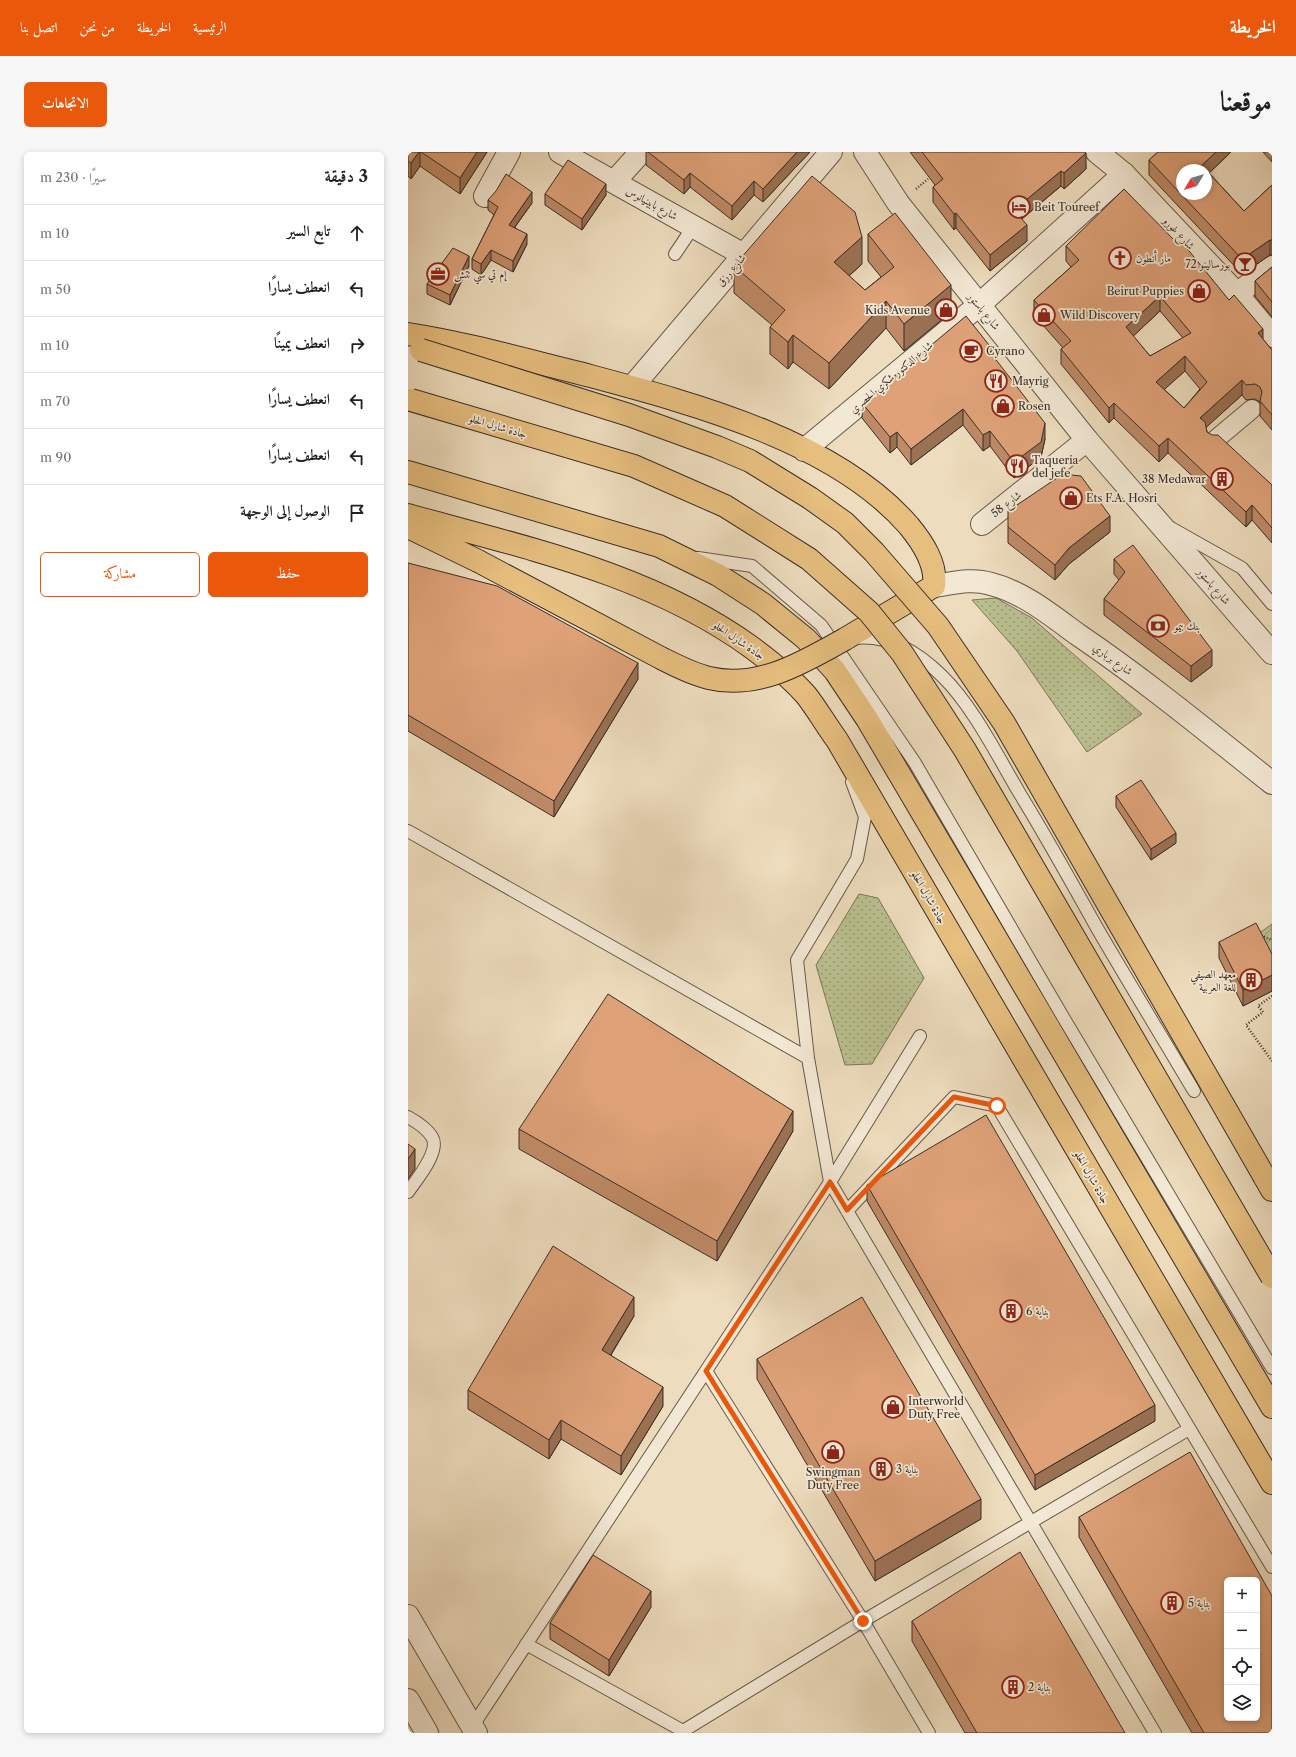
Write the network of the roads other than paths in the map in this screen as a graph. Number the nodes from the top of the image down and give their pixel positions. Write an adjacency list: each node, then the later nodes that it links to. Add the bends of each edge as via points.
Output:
1 (509, 152): 9 (street)
2 (560, 152): 8 (street, شارع بابينيانوس)
3 (641, 152): 8 (street)
4 (831, 152): 12 (street, شارع رزق)
5 (865, 152): 15 (street, شارع باستور, via 898,203)
6 (1097, 152): 7 (street, شارع غورو)
7 (1124, 174): 14 (street, شارع غورو); 15 (street, شارع الدكتور شكري الحصري)
8 (614, 182): 10 (street, شارع بابينيانوس)
9 (485, 196)
10 (693, 227): 11 (lane); 12 (street, شارع بابينيانوس)
11 (675, 254)
12 (744, 255): 18 (street, شارع رزق)
13 (1272, 267): 14 (street)
14 (1237, 294): 16 (street, شارع غورو)
15 (979, 305): 21 (street, شارع باستور); 23 (street, شارع الدكتور شكري الحصري)
16 (1272, 336)
17 (412, 343): 18 (highway, via 465,344); 42 (highway, bridge, via 630,415 717,447 750,461 845,523 874,552 938,626 1004,723)
18 (632, 387): 23 (highway, via 715,412)
19 (410, 400): 45 (highway, جادة شارل الحلو, bridge, via 634,466 725,506 810,559 869,612 902,653 965,750)
20 (1252, 409): 22 (street)
21 (1087, 440): 26 (street, شارع باستور); 27 (street, شارع 58)
22 (1215, 440)
23 (804, 450): 30 (highway, via 852,476 895,510 919,538 931,560 936,578)
24 (408, 472): 29 (highway, via 659,546)
25 (408, 515): 34 (highway, جادة شارل الحلو, via 581,563 655,593 711,621 775,665 806,695)
26 (1156, 520): 31 (lane, شارع باستور, via 1242,568); 33 (street, شارع باستور)
27 (982, 524)
28 (408, 527): 32 (highway, bridge, via 661,658 709,678 742,681 762,677 797,665)
29 (677, 555): 46 (lane, via 752,566 821,625 915,763); 48 (highway, via 718,575 763,604 806,639 835,671 867,719)
30 (934, 586): 32 (highway); 35 (street, شارع برباري, via 967,580 980,581 1006,588 1036,605 1125,667)
31 (1272, 604)
32 (845, 639): 39 (lane, via 874,637 896,643 919,656 958,693 1050,844)
33 (1272, 653)
34 (836, 740): 38 (lane, via 865,817 857,859 798,960); 50 (highway, جادة شارل الحلو)
35 (1272, 783)
36 (408, 831): 38 (lane)
37 (920, 1036): 41 (lane)
38 (808, 1058): 41 (lane)
39 (1194, 1091)
40 (408, 1117): 43 (lane, via 424,1127 433,1138 435,1148)
41 (830, 1182): 44 (lane); 47 (lane)
42 (1269, 1185)
43 (408, 1192)
44 (847, 1210): 49 (lane, via 954,1097 997,1106); 51 (lane)
45 (1272, 1277)
46 (1272, 1368)
47 (706, 1371): 54 (lane); 55 (lane)
48 (1272, 1407)
49 (1189, 1428): 51 (lane); 52 (lane)
50 (1272, 1484)
51 (1031, 1522): 54 (lane); 60 (lane)
52 (1272, 1567)
53 (408, 1616): 57 (street)
54 (863, 1621): 55 (lane, via 683,1731); 59 (lane)
55 (526, 1644): 57 (lane)
56 (408, 1700): 58 (street)
57 (474, 1730)
58 (427, 1733)
59 (929, 1733)
60 (1156, 1733)

